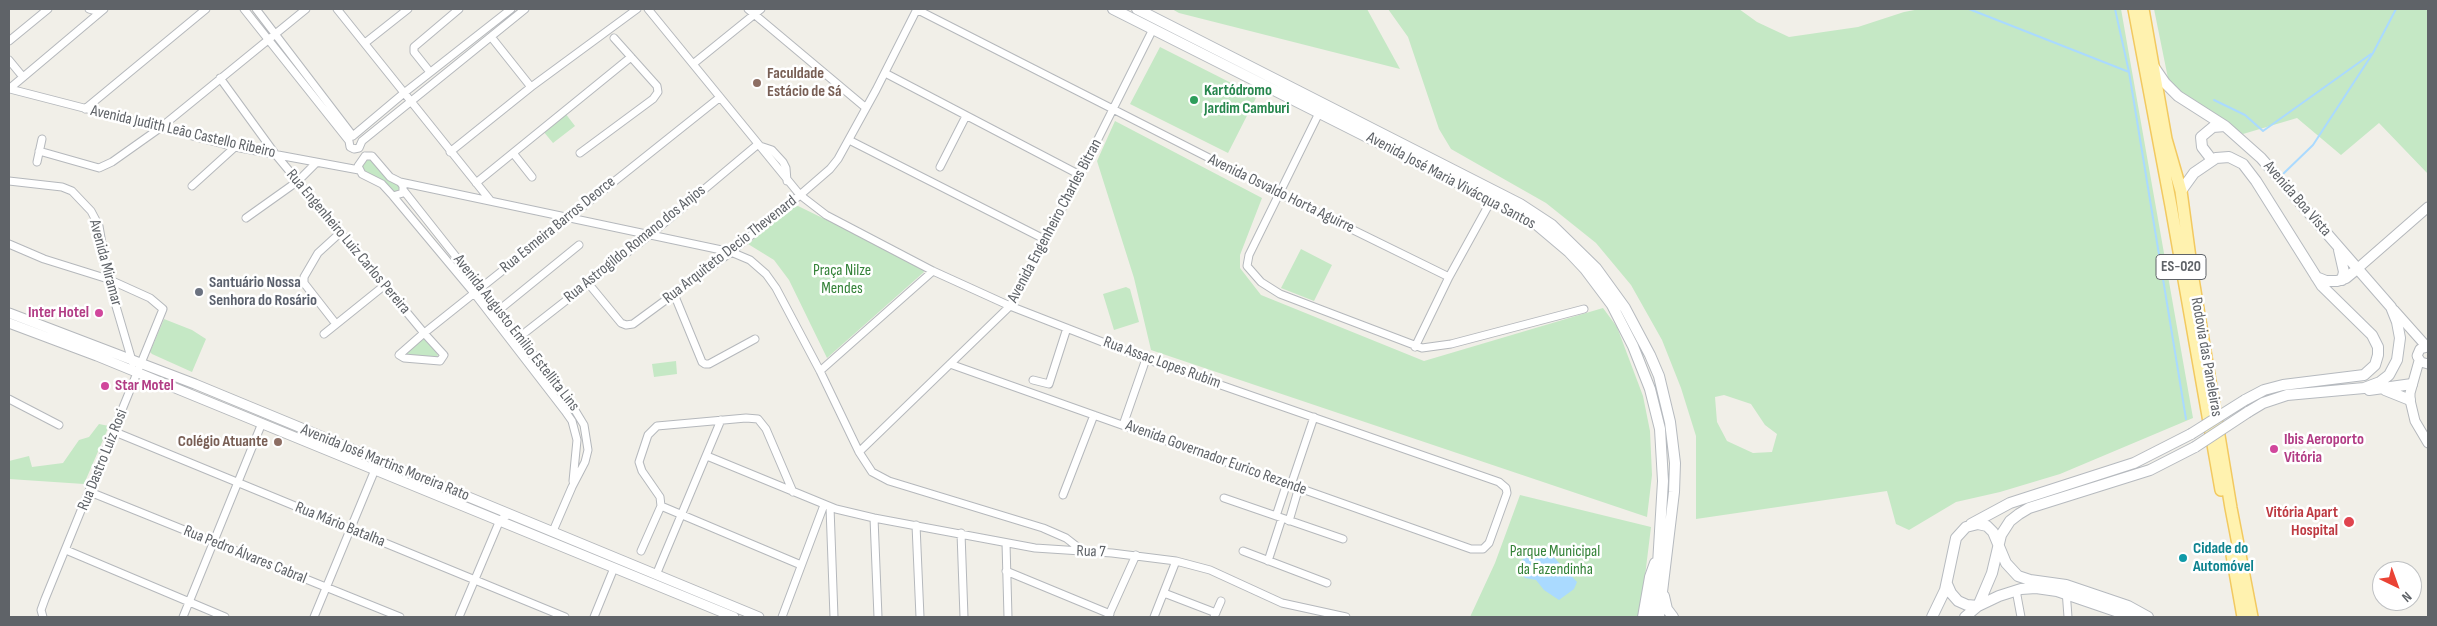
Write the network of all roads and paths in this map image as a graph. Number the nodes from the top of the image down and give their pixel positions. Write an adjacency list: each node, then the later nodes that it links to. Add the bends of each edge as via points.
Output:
1 (48, 9): 28 (street)
2 (90, 9): 21 (street)
3 (206, 9): 44 (street)
4 (244, 9): 25 (street)
5 (256, 9): 24 (street)
6 (306, 9): 24 (street)
7 (337, 9): 29 (street)
8 (408, 9): 29 (street)
9 (459, 9): 34 (street, via 414,48)
10 (511, 9): 34 (street)
11 (525, 9): 26 (street)
12 (637, 9): 38 (street)
13 (648, 9): 32 (street, Rua Assac Lopes Rubim)
14 (748, 9): 22 (street)
15 (761, 9): 22 (street)
16 (917, 9): 35 (street, Rua Arquiteto Decio Thevenard); 45 (street, Avenida Osvaldo Horta Aguirre)
17 (1113, 9): 23 (main road, Avenida José Maria Vivácqua Santos)
18 (1137, 9): 187 (main road, Avenida José Maria Vivácqua Santos, via 1520,204 1552,225 1596,268 1625,308 1650,355 1659,376 1670,422 1675,463 1674,492)
19 (2134, 9): 226 (main road, Rodovia das Paneleiras / ES-020)
20 (2143, 9): 33 (main road, Rodovia das Paneleiras / ES-020)
21 (102, 10): 36 (street)
22 (754, 15): 32 (street); 43 (street)
23 (1153, 29): 45 (street, Avenida Engenheiro Charles Bitran); 46 (main road, Avenida José Maria Vivácqua Santos)
24 (276, 33): 25 (street); 50 (street)
25 (268, 38): 37 (street); 52 (street)
26 (492, 38): 38 (street); 42 (street)
27 (614, 38): 30 (street)
28 (9, 41)
29 (365, 43): 40 (street)
30 (631, 56): 61 (street); 62 (street, via 657,86 657,94)
31 (9, 60): 36 (street)
32 (693, 64): 41 (street, Rua Assac Lopes Rubim)
33 (2154, 67): 48 (main road, Avenida Boa Vista, via 2178,96); 79 (main road, Rodovia das Paneleiras / ES-020, via 2166,139)
34 (430, 72): 40 (street)
35 (884, 74): 43 (street, Rua Arquiteto Decio Thevenard); 47 (street)
36 (23, 77): 39 (street)
37 (220, 78): 49 (street); 63 (street, Rua Engenheiro Luiz Carlos Pereira)
38 (531, 87): 60 (street)
39 (9, 89): 44 (street, Avenida Judith Leão Castello Ribeiro)
40 (404, 93): 42 (street); 51 (street)
41 (719, 98): 56 (street, Rua Assac Lopes Rubim); 86 (street, Rua Esmeira Barros Deorce)
42 (412, 103): 55 (street); 60 (street)
43 (866, 108): 54 (street, Rua Arquiteto Decio Thevenard)
44 (85, 109): 49 (street, Avenida Judith Leão Castello Ribeiro)
45 (1114, 110): 71 (street, Avenida Engenheiro Charles Bitran); 80 (street, Avenida Osvaldo Horta Aguirre)
46 (1319, 113): 80 (street); 83 (main road, Avenida José Maria Vivácqua Santos)
47 (966, 116): 69 (street); 71 (street)
48 (2225, 126): 66 (main road, via 2210,128 2201,137 2202,148); 93 (main road, Avenida Boa Vista, via 2261,158)
49 (160, 128): 57 (street, Avenida Judith Leão Castello Ribeiro); 59 (street, via 99,168)
50 (348, 129): 51 (street); 52 (street)
51 (360, 129): 52 (street)
52 (352, 137): 55 (street, via 360,137); 58 (street, via 350,147)
53 (42, 139): 59 (street)
54 (849, 140): 82 (street, Rua Arquiteto Decio Thevenard, via 830,169); 90 (street)
55 (362, 143): 58 (street); 64 (street)
56 (757, 145): 82 (street, Rua Assac Lopes Rubim); 89 (street, Rua Astrogildo Romano dos Anjos)
57 (235, 147): 63 (street, Avenida Judith Leão Castello Ribeiro); 77 (street)
58 (354, 149): 65 (street)
59 (39, 151): 67 (street)
60 (450, 152): 76 (street)
61 (513, 153): 72 (street); 76 (street)
62 (580, 153)
63 (276, 155): 68 (street, Avenida Judith Leão Castello Ribeiro); 74 (street, Rua Engenheiro Luiz Carlos Pereira)
64 (372, 156): 65 (street); 75 (street)
65 (362, 158): 70 (street)
66 (2212, 160): 79 (main road, via 2194,173); 98 (main road, Avenida Boa Vista, via 2229,157 2247,168)
67 (37, 162)
68 (316, 163): 70 (street, Avenida Judith Leão Castello Ribeiro); 74 (street)
69 (940, 167)
70 (358, 170): 81 (street, Avenida Augusto Emilio Estellita Lins, via 382,184)
71 (1080, 175): 90 (street, Avenida Engenheiro Charles Bitran)
72 (532, 177)
73 (9, 181): 99 (street, Avenida Miramar, via 62,187 80,198 98,226)
74 (298, 181): 87 (street); 88 (street, Rua Engenheiro Luiz Carlos Pereira)
75 (400, 182): 78 (street, Avenida Augusto Emilio Estellita Lins); 84 (street)
76 (476, 183): 84 (street)
77 (192, 186)
78 (404, 191): 81 (street); 103 (street, Avenida Augusto Emilio Estellita Lins)
79 (2181, 191): 226 (main road, Rodovia das Paneleiras / ES-020)
80 (1280, 194): 97 (street, Avenida Osvaldo Horta Aguirre); 119 (street, via 1252,247 1247,266 1261,282 1280,294)
81 (393, 196): 104 (street, Avenida Augusto Emilio Estellita Lins)
82 (800, 196): 94 (street, Rua Arquiteto Decio Thevenard); 96 (street, Rua Assac Lopes Rubim, via 826,215)
83 (1492, 199): 97 (street); 176 (main road, Avenida José Maria Vivácqua Santos, via 1536,225 1569,252 1598,284 1627,332 1650,389 1660,429 1663,481)
84 (490, 201): 86 (street)
85 (2428, 207): 95 (street)
86 (570, 216): 89 (street); 103 (street, Rua Esmeira Barros Deorce)
87 (246, 218)
88 (341, 232): 102 (street, Rua Engenheiro Luiz Carlos Pereira); 112 (street, via 318,253 304,277 304,283)
89 (651, 234): 94 (street); 101 (street, Rua Astrogildo Romano dos Anjos)
90 (1046, 240): 106 (street, Avenida Engenheiro Charles Bitran)
91 (9, 244): 99 (street)
92 (579, 245): 109 (street)
93 (2337, 246): 95 (main road, Avenida Boa Vista); 100 (main road, via 2344,272)
94 (731, 252): 105 (street, Rua Arquiteto Decio Thevenard); 127 (street, via 750,260 766,274)
95 (2358, 269): 100 (main road); 107 (main road, Avenida Boa Vista)
96 (933, 271): 106 (street, Rua Assac Lopes Rubim); 127 (street)
97 (1449, 277): 119 (street)
98 (2316, 277): 100 (main road, via 2326,281); 162 (main road, Avenida Boa Vista, bridge, via 2375,338 2378,351 2375,365 2368,372 2360,376 2264,390 2191,434 2134,462 2004,506)
99 (108, 279): 123 (street, Avenida Miramar); 123 (street, Rua Dastro Luiz Rosi, via 150,298 163,309)
100 (2342, 280)
101 (588, 283): 105 (street, Rua Arquiteto Decio Thevenard, via 618,321 626,325 638,321); 116 (street, Rua Astrogildo Romano dos Anjos)
102 (384, 285): 112 (street); 114 (street, Rua Engenheiro Luiz Carlos Pereira)
103 (482, 287): 104 (street, Rua Esmeira Barros Deorce); 109 (street, Avenida Augusto Emilio Estellita Lins)
104 (474, 293): 114 (street, Rua Esmeira Barros Deorce); 118 (street, Avenida Augusto Emilio Estellita Lins)
105 (674, 294): 117 (street, via 705,364)
106 (1010, 306): 113 (street, Rua Assac Lopes Rubim); 124 (street, Avenida Engenheiro Charles Bitran)
107 (2391, 307): 120 (street, Avenida Boa Vista); 132 (main road, via 2400,338 2392,370 2370,387)
108 (1584, 309): 119 (street, via 1451,344)
109 (500, 310): 116 (street, Avenida Augusto Emilio Estellita Lins)
110 (9, 313): 123 (street, Avenida José Martins Moreira Rato)
111 (9, 322): 126 (street, Avenida José Martins Moreira Rato)
112 (336, 324): 115 (street)
113 (1067, 328): 122 (street, Rua Assac Lopes Rubim); 129 (street, via 1049,384)
114 (424, 333): 121 (street, Rua Engenheiro Luiz Carlos Pereira); 121 (street, Rua Esmeira Barros Deorce, via 399,355 440,361)
115 (324, 334)
116 (520, 337): 118 (street, Rua Astrogildo Romano dos Anjos); 149 (street, Avenida Augusto Emilio Estellita Lins, via 567,397 584,426 588,450)
117 (755, 339)
118 (513, 342): 149 (street, Avenida Augusto Emilio Estellita Lins, via 572,421 578,449)
119 (1415, 347)
120 (2428, 347): 125 (street, via 2418,351)
121 (444, 355)
122 (1146, 358): 136 (street, Rua Assac Lopes Rubim); 140 (street)
123 (138, 362): 126 (street); 128 (street, Rua Dastro Luiz Rosi); 145 (street, Avenida José Martins Moreira Rato)
124 (950, 364): 135 (street, Avenida Governador Eurico Rezende); 143 (street, Avenida Engenheiro Charles Bitran)
125 (2425, 364): 130 (street)
126 (123, 367): 128 (street, Avenida José Martins Moreira Rato)
127 (820, 371): 143 (street)
128 (138, 372): 138 (street, Avenida José Martins Moreira Rato); 141 (street, Rua Dastro Luiz Rosi)
129 (1033, 380)
130 (2412, 384): 131 (main road); 134 (street)
131 (2384, 389): 132 (main road); 134 (main road)
132 (2331, 391): 169 (main road, bridge, via 2280,396 2165,463 2135,476 2029,508 2014,517)
133 (9, 399): 139 (street)
134 (2410, 400): 142 (street, via 2415,421)
135 (1094, 415): 140 (street, Avenida Governador Eurico Rezende); 152 (street)
136 (1314, 417): 148 (street); 170 (street, Rua Assac Lopes Rubim, via 1499,482 1507,493 1491,538)
137 (721, 420): 144 (street); 151 (street, via 753,418 761,422); 154 (street, via 659,425 650,431 639,466 660,497)
138 (262, 423): 146 (street, Avenida José Martins Moreira Rato); 147 (street)
139 (59, 425)
140 (1123, 425): 148 (street, Avenida Governador Eurico Rezende)
141 (114, 432): 147 (street, Rua Mário Batalha); 150 (street, Rua Dastro Luiz Rosi)
142 (2428, 443)
143 (859, 452): 174 (street, via 868,468 878,476 1043,528 1066,538)
144 (707, 456): 151 (street, Rua 7); 157 (street)
145 (379, 460): 146 (street); 156 (street, Avenida José Martins Moreira Rato)
146 (375, 469): 160 (street, Avenida José Martins Moreira Rato); 163 (street)
147 (238, 484): 163 (street, Rua Mário Batalha); 167 (street)
148 (1292, 485): 159 (street); 159 (street); 170 (street, Avenida Governador Eurico Rezende, via 1471,549)
149 (572, 487): 164 (street, Avenida Augusto Emilio Estellita Lins)
150 (90, 492): 167 (street, Rua Pedro Álvares Cabral); 171 (street, Rua Dastro Luiz Rosi)
151 (793, 492): 155 (street, Rua 7)
152 (1062, 495)
153 (1224, 498): 159 (street)
154 (661, 506): 157 (street); 172 (street)
155 (827, 506): 158 (street, Rua 7); 179 (street); 209 (street)
156 (509, 514): 160 (street); 164 (street, Avenida José Martins Moreira Rato)
157 (682, 514): 179 (street); 182 (street)
158 (874, 518): 161 (street, Rua 7); 210 (street)
159 (1282, 518): 166 (street); 178 (street)
160 (500, 520): 180 (street, Avenida José Martins Moreira Rato); 183 (street)
161 (916, 525): 165 (street, Rua 7); 211 (street)
162 (1966, 528): 169 (main road, via 1974,524 1987,526); 185 (main road, via 1954,543)
163 (350, 530): 183 (street, Rua Mário Batalha); 186 (street)
164 (553, 531): 182 (street, Avenida José Martins Moreira Rato)
165 (961, 533): 168 (street, Rua 7); 212 (street)
166 (1343, 539)
167 (214, 542): 186 (street, Rua Pedro Álvares Cabral); 192 (street)
168 (1006, 543): 174 (street, Rua 7); 181 (street)
169 (1999, 545): 189 (main road, via 2008,567 2018,576); 193 (main road)
170 (1483, 549)
171 (66, 550): 192 (street); 194 (street, Rua Dastro Luiz Rosi)
172 (641, 551)
173 (1243, 551): 178 (street)
174 (1084, 552): 175 (street, Rua 7)
175 (1136, 555): 177 (street, Rua 7); 198 (street)
176 (1658, 555): 216 (main road, via 1650,577); 217 (main road, Avenida José Maria Vivácqua Santos)
177 (1176, 560): 190 (street); 197 (street, Rua 7, via 1210,570 1282,603)
178 (1268, 561): 184 (street)
179 (801, 565): 208 (street)
180 (614, 568): 205 (street); 206 (street, Avenida José Martins Moreira Rato)
181 (1006, 571): 198 (street); 213 (street)
182 (656, 575): 195 (street, Avenida José Martins Moreira Rato)
183 (475, 580): 203 (street); 204 (street, Rua Mário Batalha)
184 (1327, 583)
185 (1947, 584): 193 (main road, via 1958,601); 220 (main road)
186 (326, 587): 201 (street); 202 (street, Rua Pedro Álvares Cabral)
187 (1663, 589): 218 (main road, Avenida José Maria Vivácqua Santos); 219 (main road, via 1667,609)
188 (2016, 590): 189 (main road); 193 (main road); 222 (street)
189 (2066, 590): 223 (street); 224 (main road); 225 (main road, via 2128,606)
190 (1164, 593): 196 (street); 214 (street)
191 (1221, 601): 196 (street)
192 (189, 603): 199 (street); 200 (street)
193 (1978, 606): 221 (main road)
194 (42, 614)
195 (746, 615): 207 (street, Avenida José Martins Moreira Rato)
196 (1215, 615)
197 (1326, 615): 215 (street, Rua 7)
198 (1109, 616)
199 (183, 617)
200 (225, 617)
201 (314, 617)
202 (400, 617)
203 (459, 617)
204 (565, 617)
205 (594, 617)
206 (734, 617)
207 (760, 617)
208 (782, 617)
209 (834, 617)
210 (878, 617)
211 (920, 617)
212 (964, 617)
213 (1008, 617)
214 (1154, 617)
215 (1346, 617)
216 (1643, 617)
217 (1650, 617)
218 (1659, 617)
219 (1673, 617)
220 (1932, 617)
221 (1965, 617)
222 (2021, 617)
223 (2068, 617)
224 (2133, 617)
225 (2148, 617)
226 (2245, 617)

